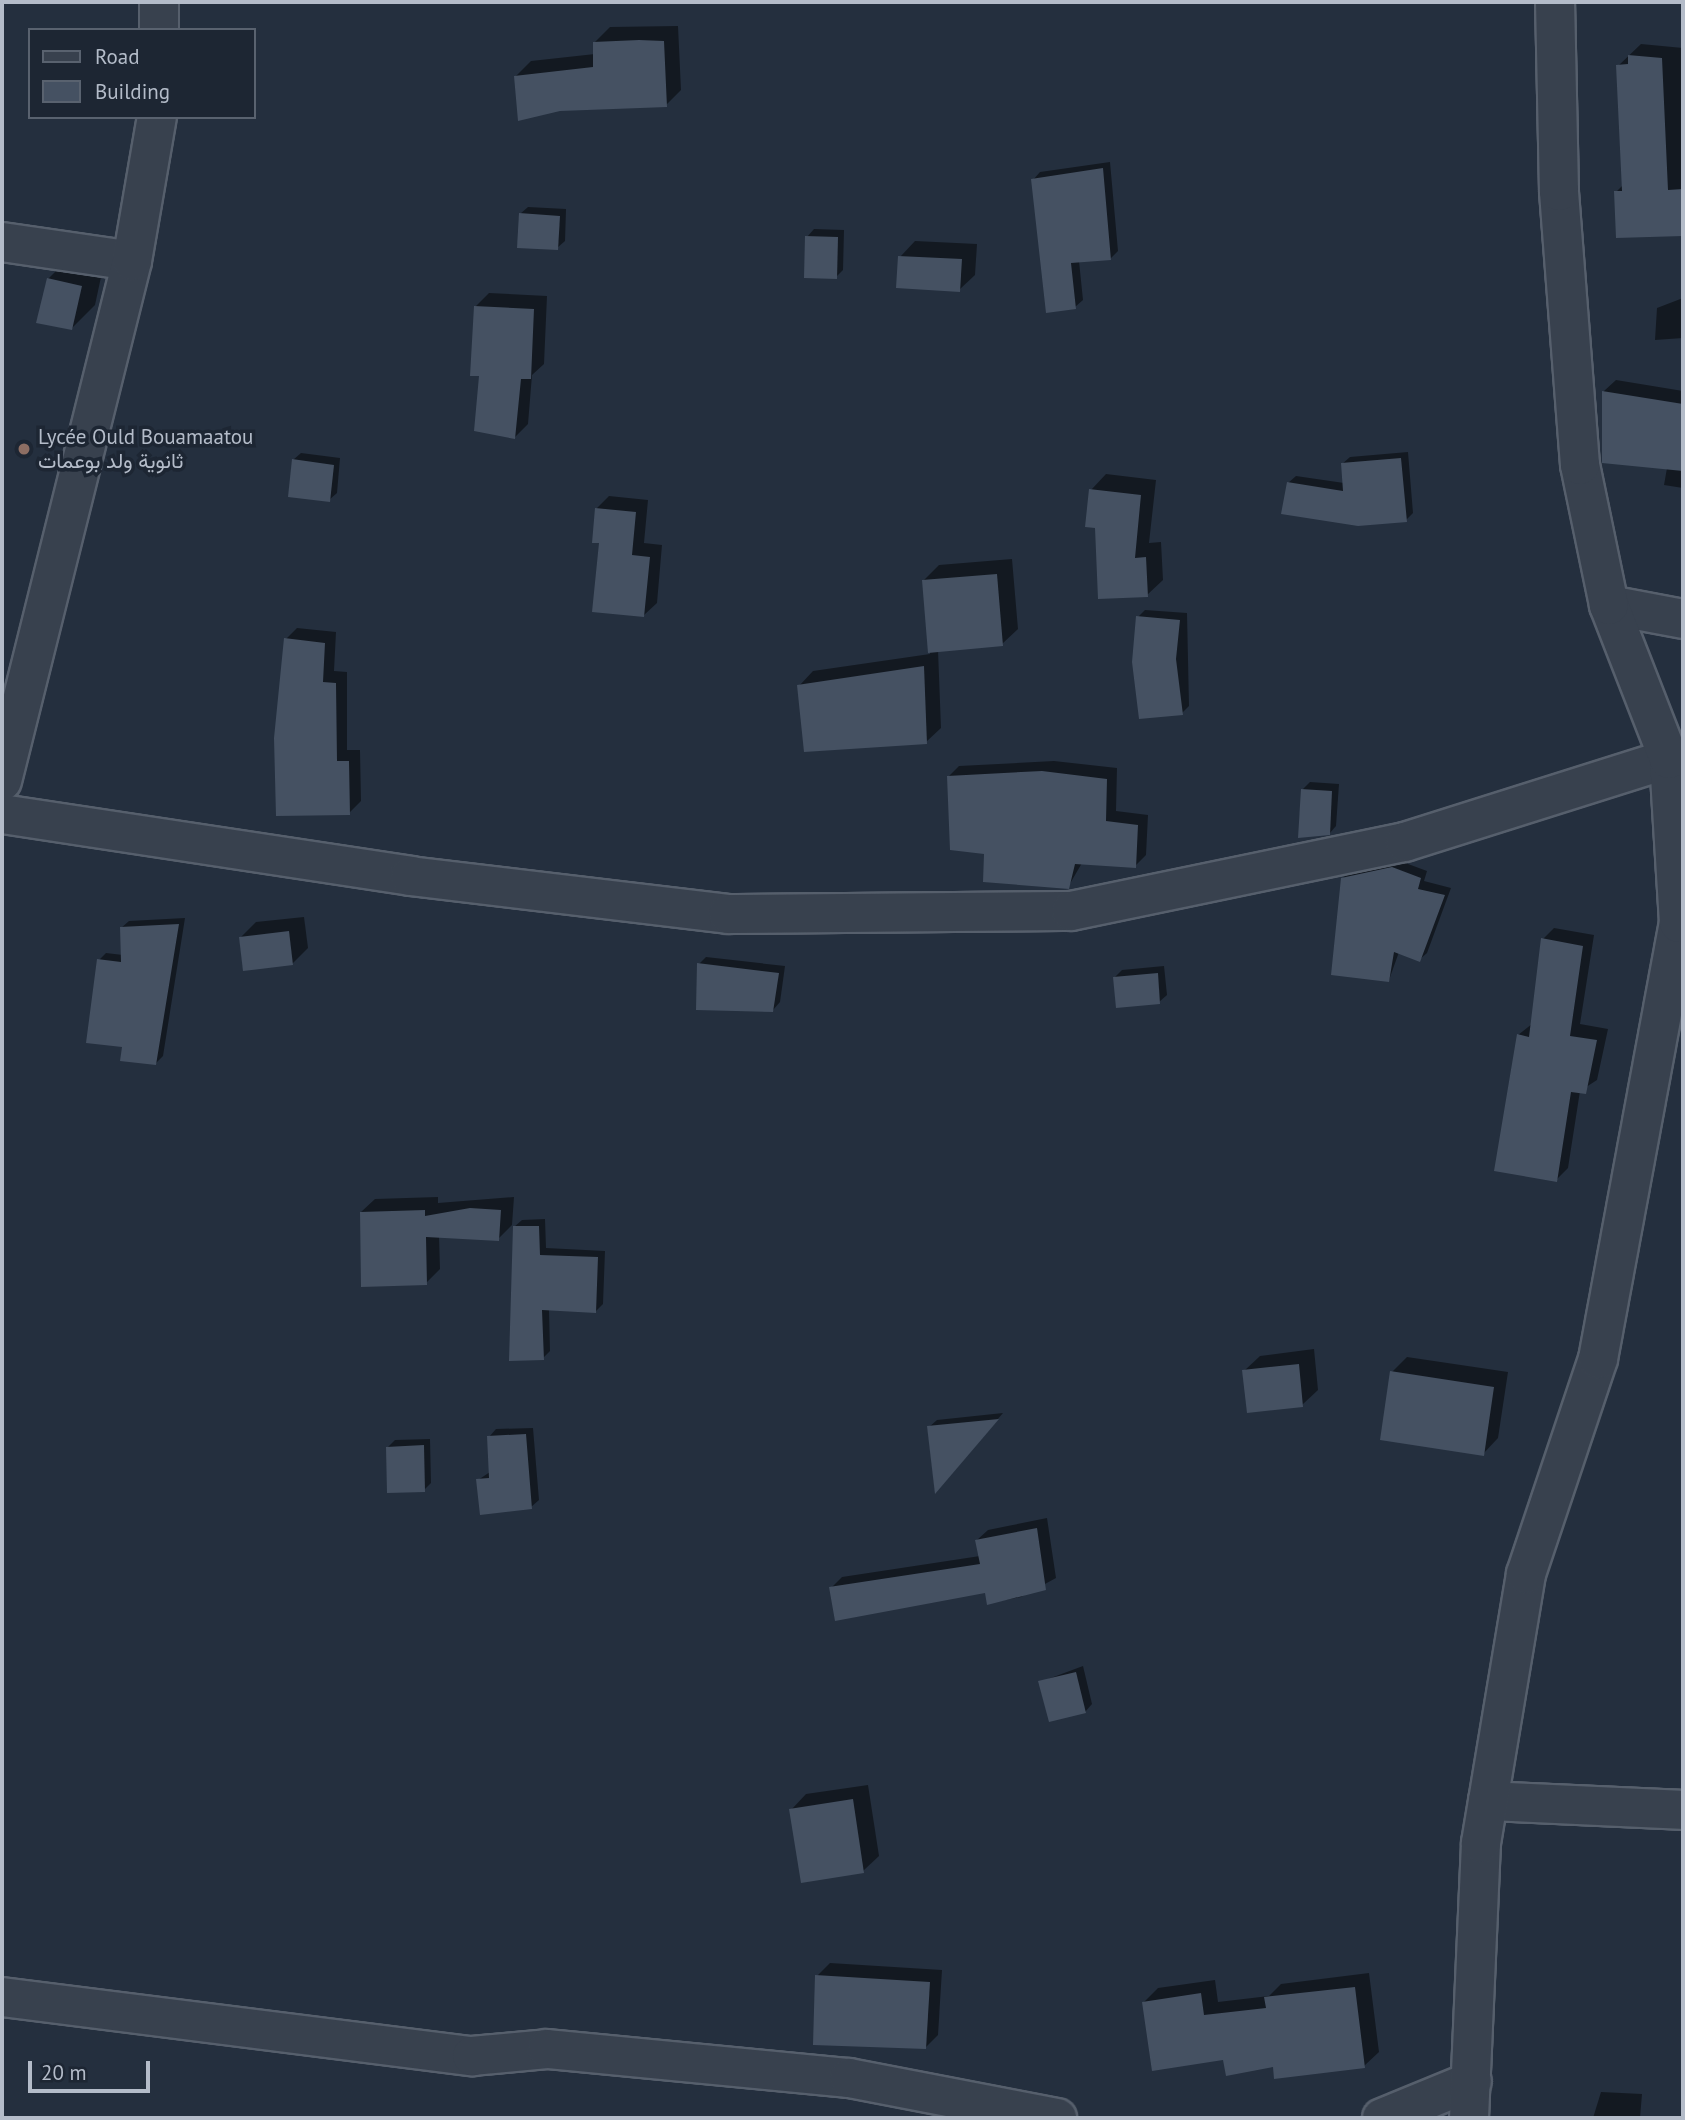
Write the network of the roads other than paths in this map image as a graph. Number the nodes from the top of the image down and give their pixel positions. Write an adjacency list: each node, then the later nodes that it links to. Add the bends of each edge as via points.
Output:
1 (159, 2): 3 (street)
2 (1548, 5): 7 (street, via 1580,465)
3 (159, 28)
4 (157, 119): 6 (street)
5 (2, 242): 6 (street)
6 (132, 261): 10 (street)
7 (1609, 605): 8 (street); 9 (street)
8 (1683, 619)
9 (1670, 759): 11 (street, via 1405,842 1071,911 728,914 410,876); 12 (street)
10 (2, 781)
11 (2, 814)
12 (1681, 923): 13 (street, via 1598,1359 1526,1574)
13 (1488, 1801): 14 (street); 16 (street)
14 (1683, 1810)
15 (2, 1997): 17 (street, via 472,2056 547,2049 849,2078)
16 (1470, 2100): 19 (street)
17 (948, 2107): 18 (street)
18 (1057, 2118)
19 (1382, 2118)

